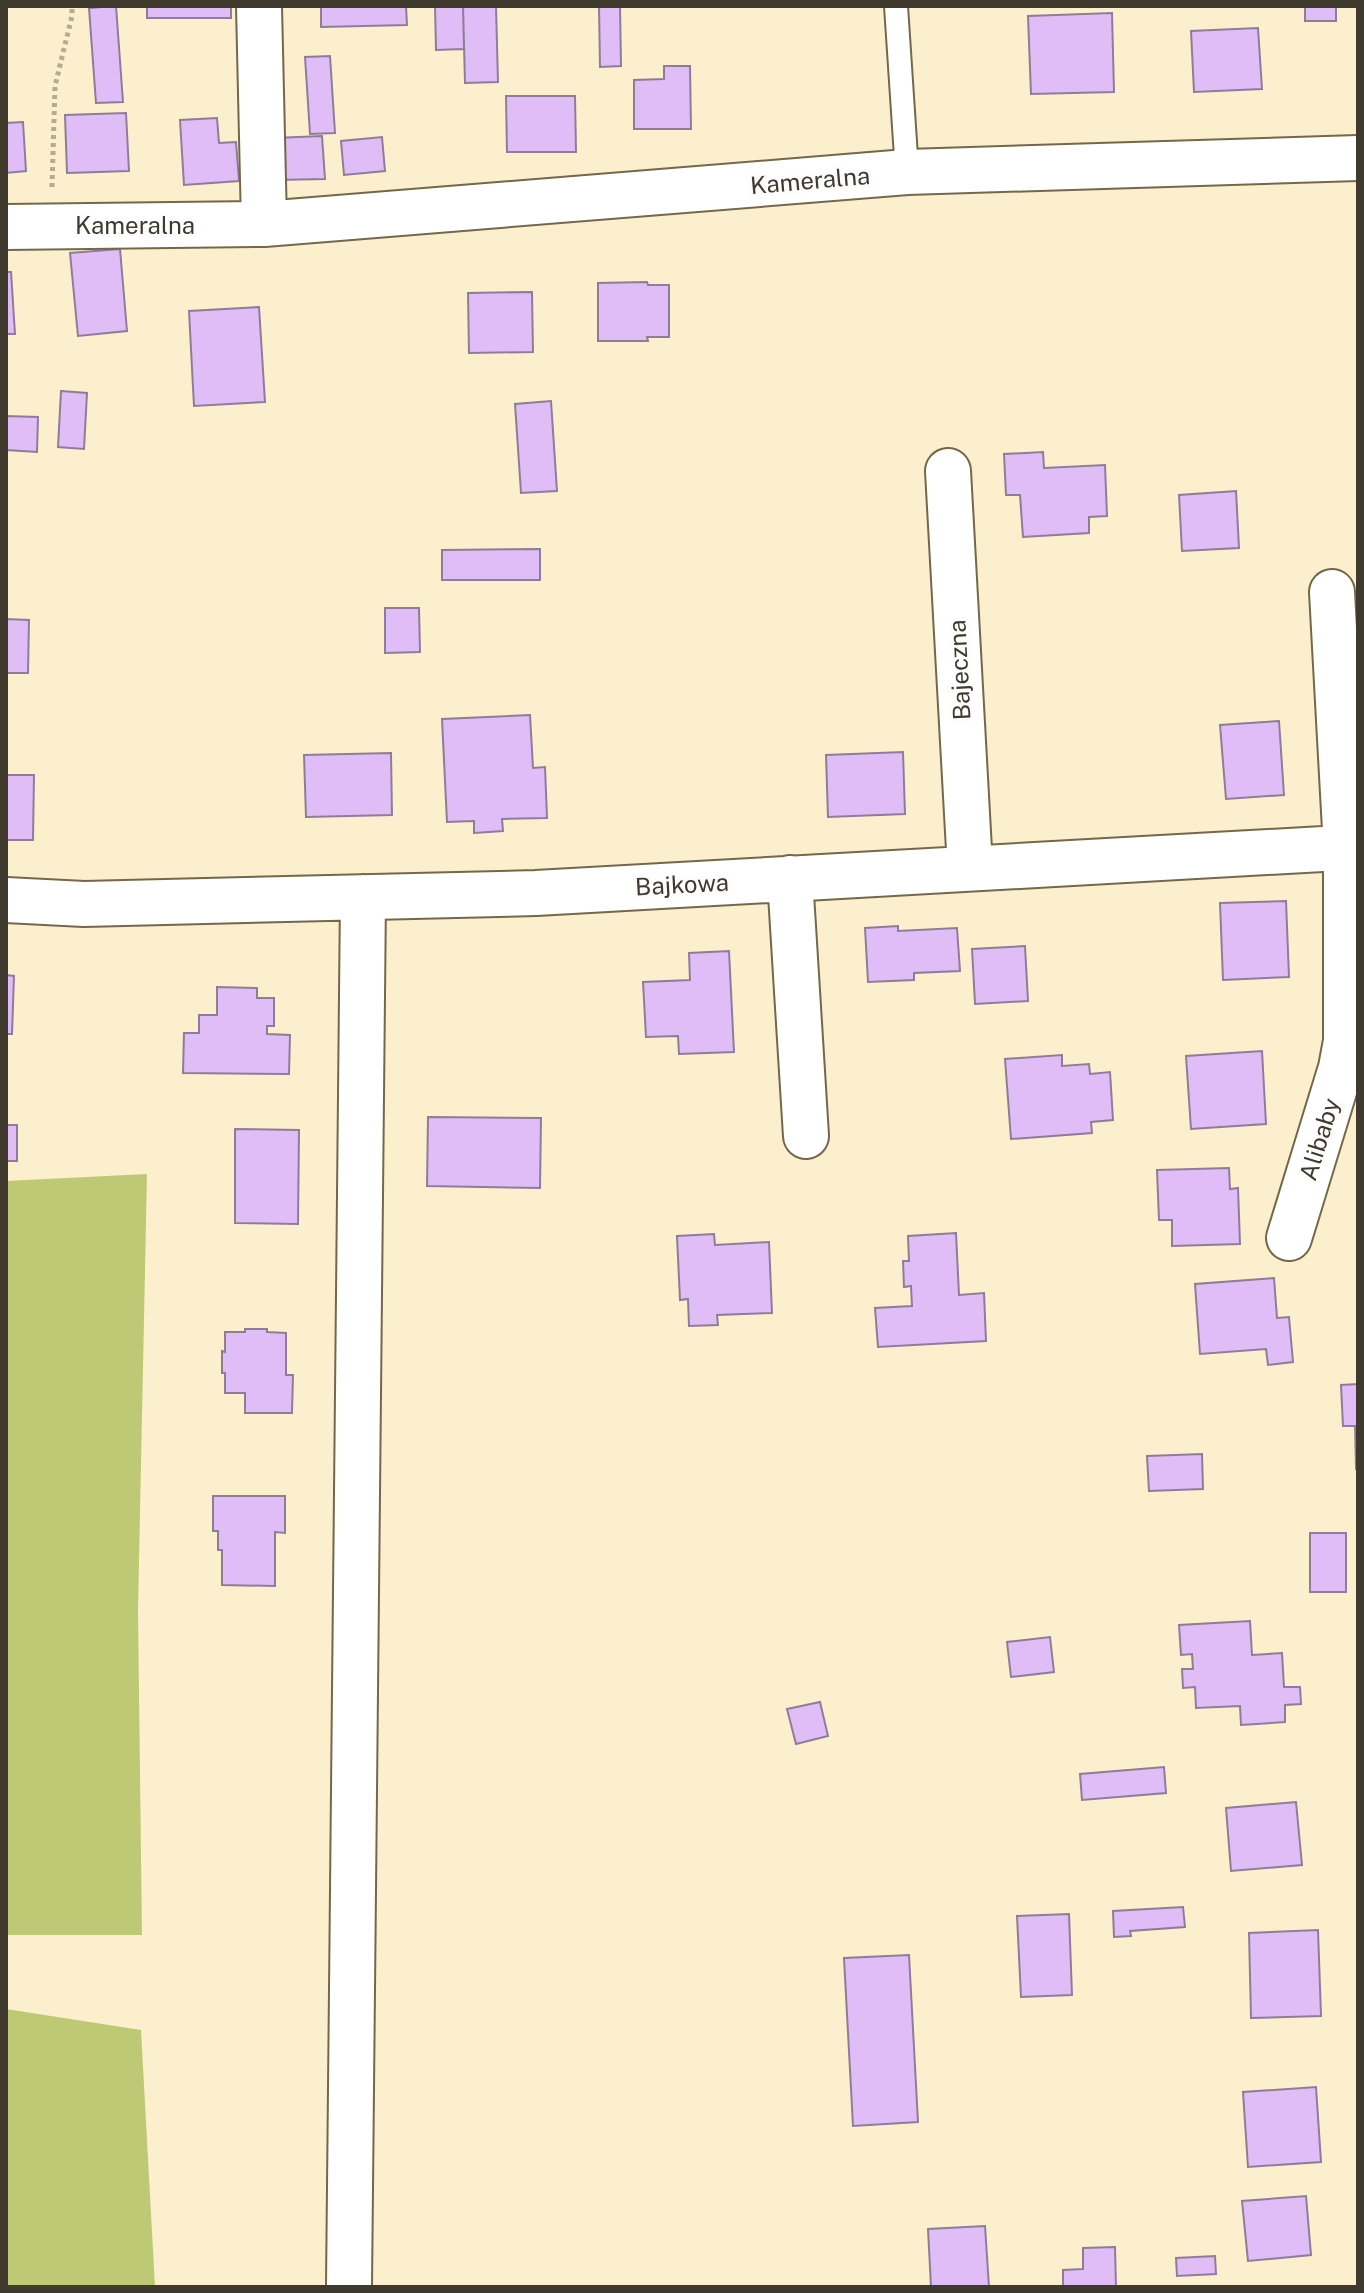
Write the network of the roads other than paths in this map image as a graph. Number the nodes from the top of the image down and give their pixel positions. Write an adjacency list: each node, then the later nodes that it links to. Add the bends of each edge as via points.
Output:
1 (259, 6): 5 (street)
2 (896, 6): 4 (lane)
3 (1358, 158): 4 (street, Kameralna)
4 (907, 172): 5 (street, Kameralna)
5 (264, 224): 6 (street, Kameralna)
6 (6, 227)
7 (948, 471): 10 (street, Bajeczna)
8 (1332, 592): 9 (street, Alibaby)
9 (1352, 848): 10 (street, Bajkowa); 15 (street, Alibaby, via 1346,1041)
10 (970, 868): 11 (street, Bajkowa)
11 (790, 878): 12 (street, Bajkowa); 14 (street)
12 (363, 897): 13 (street, Bajkowa, via 84,904); 16 (street)
13 (6, 900)
14 (806, 1136)
15 (1289, 1238)
16 (349, 2287)

